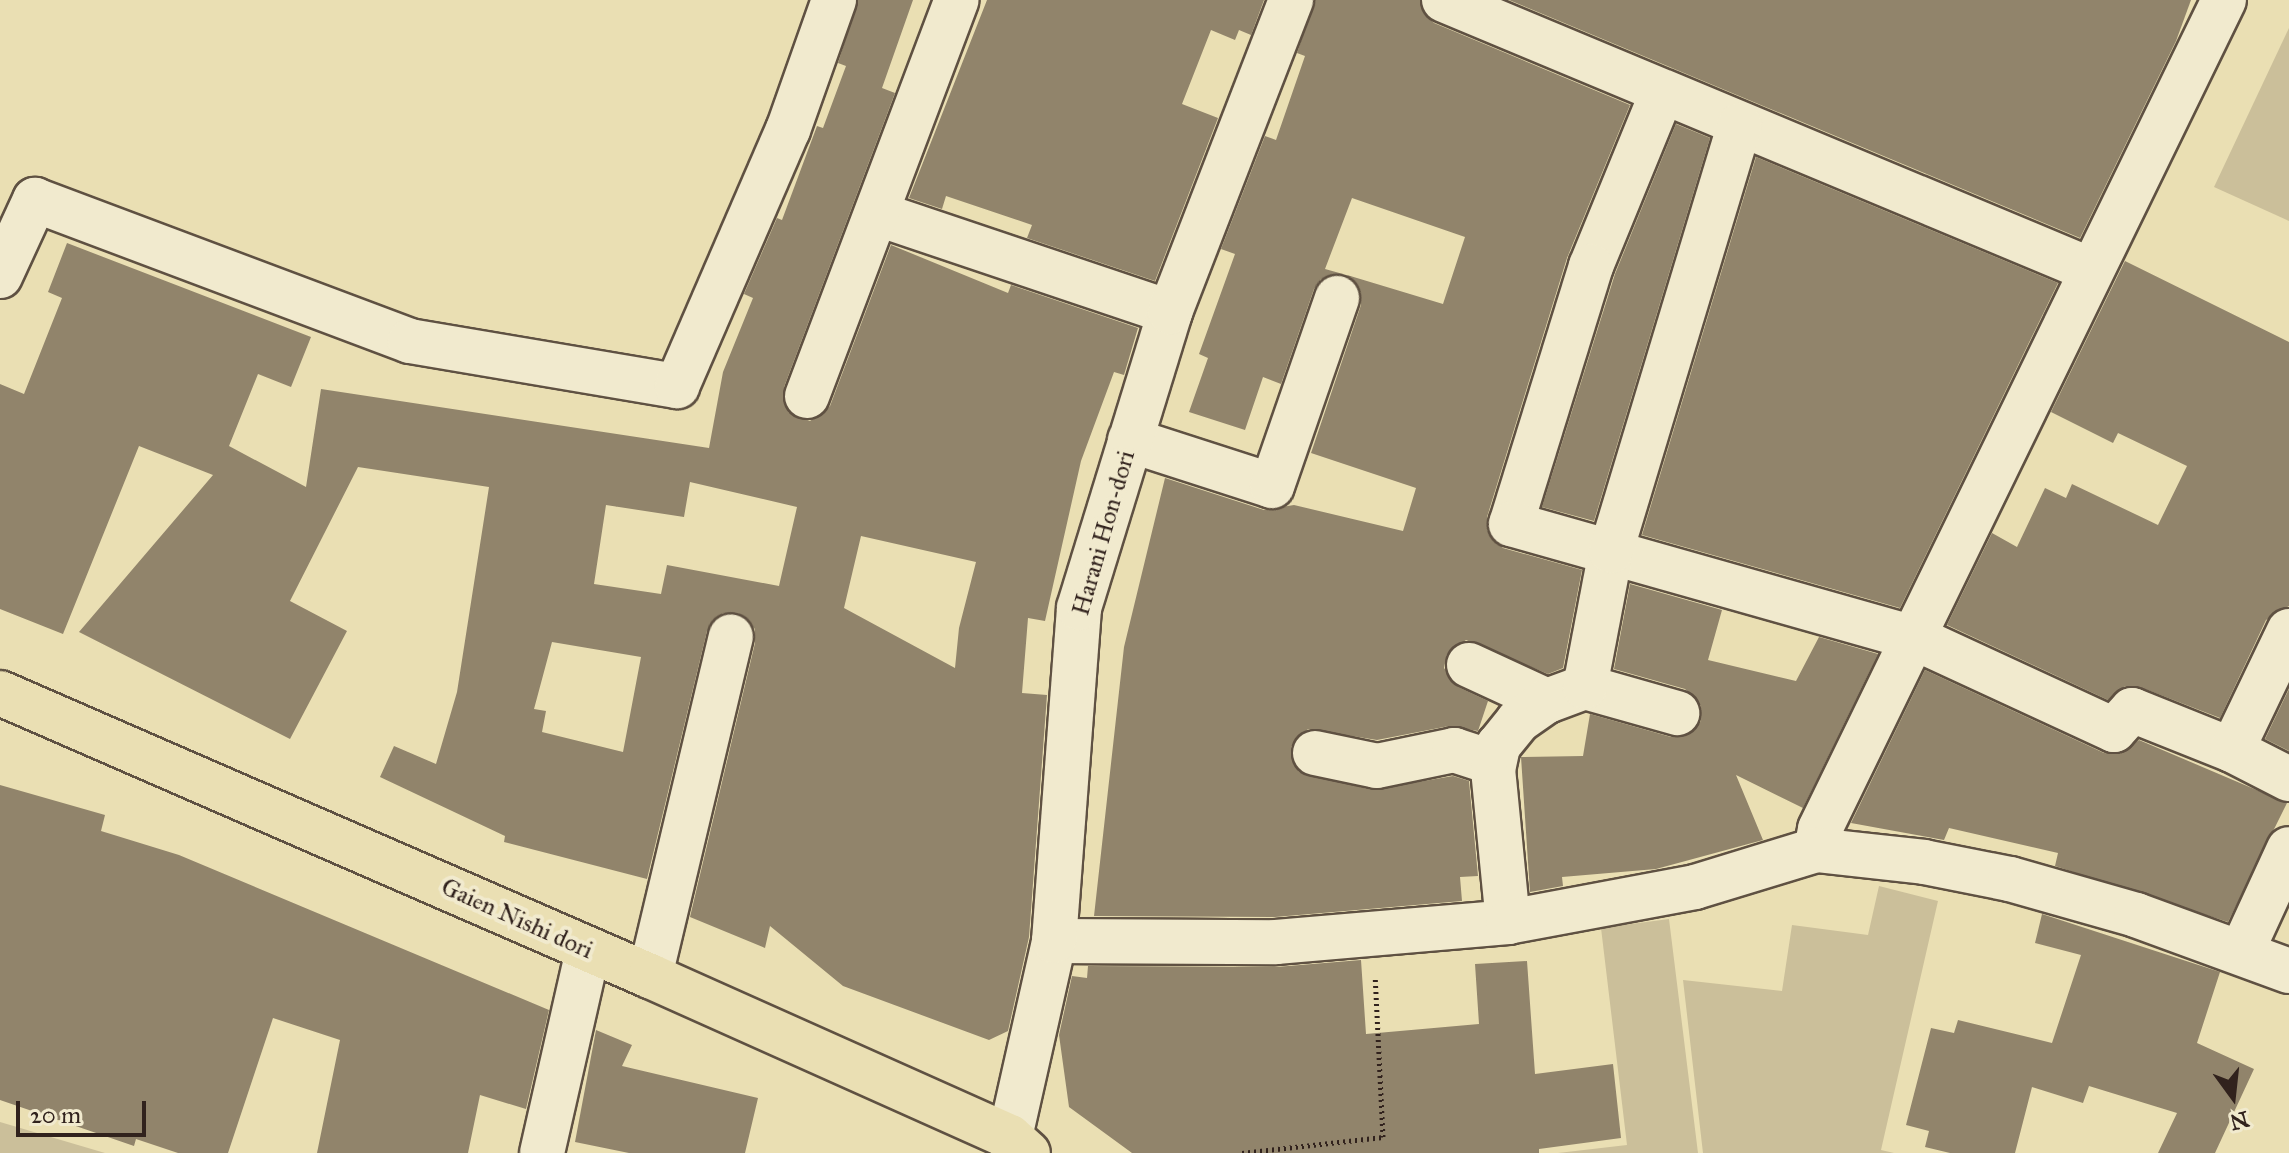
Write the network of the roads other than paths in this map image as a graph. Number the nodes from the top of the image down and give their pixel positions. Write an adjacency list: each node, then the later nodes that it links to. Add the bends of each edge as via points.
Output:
1 (834, 0): 10 (street, via 788,130 677,386 410,341 35,200)
2 (957, 0): 8 (street)
3 (1291, 0): 12 (street, Harani Hon-dori)
4 (1444, 0): 6 (street)
5 (2224, 0): 9 (street)
6 (1662, 93): 7 (street); 15 (street, via 1591,266 1511,524)
7 (1740, 125): 9 (street); 15 (street)
8 (878, 214): 12 (street); 13 (street)
9 (2091, 270): 18 (street)
10 (0, 276)
11 (1337, 298): 14 (street, via 1272,486)
12 (1170, 312): 14 (street, Harani Hon-dori)
13 (807, 396)
14 (1130, 440): 30 (street, Harani Hon-dori, via 1079,608)
15 (1611, 551): 18 (street); 21 (street)
16 (2289, 631): 23 (street)
17 (731, 637): 34 (street)
18 (1917, 639): 23 (street, via 2114,730 2132,710); 28 (street, via 1820,829)
19 (1469, 665): 21 (street)
20 (0, 693): 31 (main road, Gaien Nishi dori)
21 (1566, 694): 22 (street); 25 (street, via 1518,721 1498,746)
22 (1677, 713)
23 (2232, 750): 26 (street)
24 (1315, 753): 25 (street, via 1377,766 1454,750)
25 (1494, 763): 29 (street)
26 (2289, 779)
27 (2289, 849): 32 (street)
28 (1816, 850): 29 (street, via 1695,887); 32 (street, via 1924,862 2010,879)
29 (1508, 922): 30 (street, via 1276,942)
30 (1054, 941): 35 (street, Harani Hon-dori)
31 (588, 950): 34 (main road, Gaien Nishi dori); 36 (street)
32 (2242, 951): 33 (street)
33 (2289, 971)
34 (650, 976): 35 (main road, Gaien Nishi dori)
35 (1017, 1148)
36 (542, 1153)

